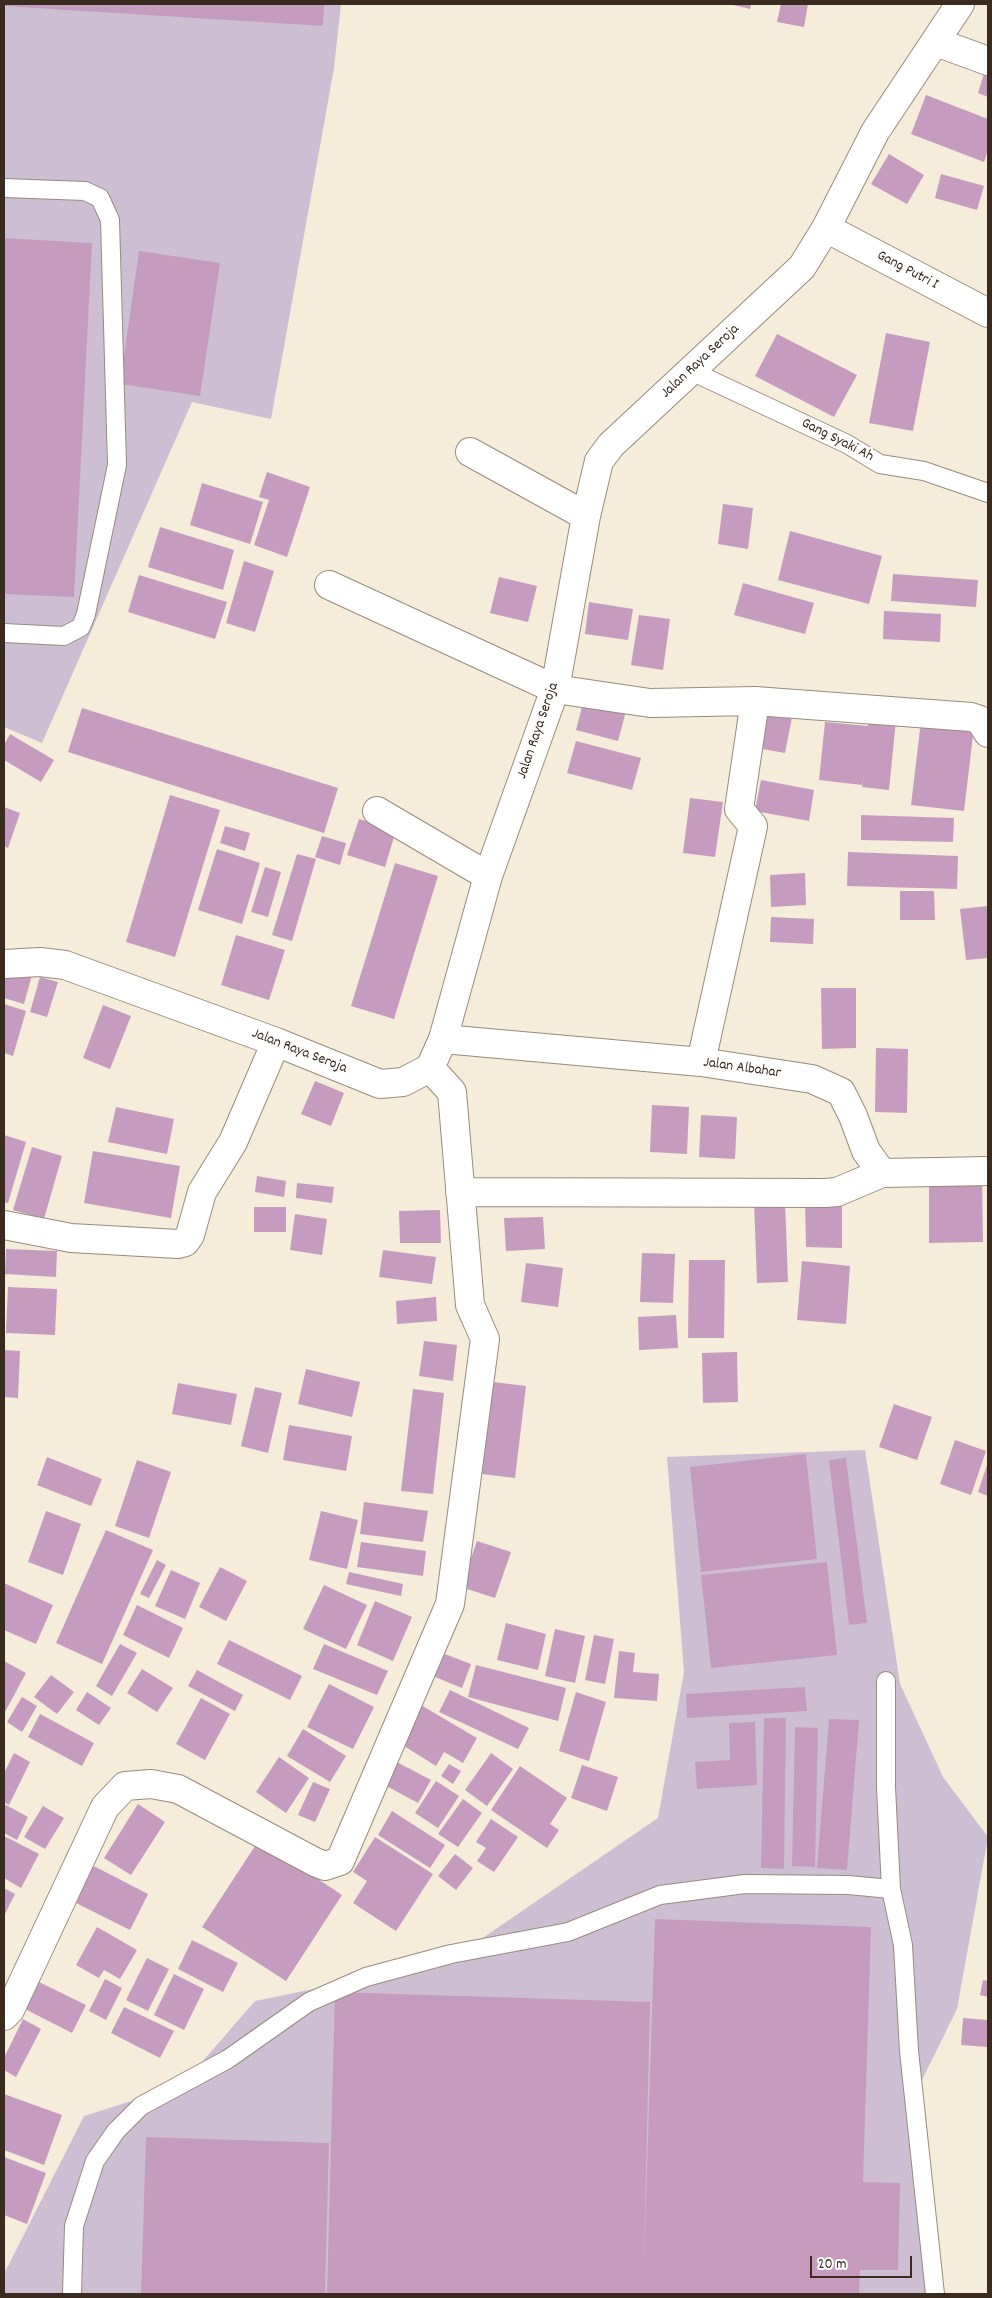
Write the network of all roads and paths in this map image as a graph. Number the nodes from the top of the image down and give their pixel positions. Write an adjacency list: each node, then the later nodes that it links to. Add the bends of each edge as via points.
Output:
1 (960, 4): 2 (street, Jalan Raya Seroja)
2 (936, 42): 3 (street); 5 (street, Jalan Raya Seroja, via 875,132)
3 (988, 61)
4 (4, 188): 12 (lane, via 85,192 100,198 110,220 118,465 81,627 64,636)
5 (826, 228): 6 (street, Gang Putri I); 7 (street, Jalan Raya Seroja, via 802,267)
6 (988, 313)
7 (692, 371): 9 (lane, Gang Syaki Ah, via 848,444 880,464 924,471); 10 (street, Jalan Raya Seroja, via 604,454 599,461)
8 (470, 452): 10 (street)
9 (988, 493)
10 (586, 516): 13 (street, Jalan Raya Seroja)
11 (329, 585): 13 (street)
12 (4, 633)
13 (555, 689): 14 (street, via 650,703); 17 (street, Jalan Raya Seroja)
14 (755, 701): 15 (street, via 972,717 980,720); 21 (street, via 739,809 753,826)
15 (988, 733)
16 (377, 811): 17 (street)
17 (488, 876): 19 (street, Jalan Raya Seroja)
18 (4, 964): 20 (street, Jalan Raya Seroja, via 40,962 65,966)
19 (442, 1040): 21 (street, Jalan Albahar); 22 (street, Jalan Raya Seroja)
20 (276, 1042): 22 (street, Jalan Raya Seroja, via 380,1084 403,1082); 26 (street, via 234,1142 202,1192 185,1242 71,1238)
21 (701, 1062): 24 (street, Jalan Albahar, via 812,1079 840,1092 866,1151)
22 (430, 1068): 25 (street, via 452,1092)
23 (988, 1171): 24 (street)
24 (882, 1173): 25 (street, via 837,1192 825,1193)
25 (460, 1192): 29 (street, via 470,1305 485,1339 450,1604 340,1862 326,1866 315,1862 178,1789 151,1784 125,1786 104,1807 10,2010)
26 (4, 1226)
27 (886, 1681): 28 (lane, via 886,1787)
28 (891, 1889): 30 (lane, via 848,1885 746,1884 660,1895 568,1932 451,1954 366,1977 308,2002 228,2059 140,2106 116,2131 95,2161 74,2226); 31 (lane, via 904,1945 909,2051)
29 (4, 2016)
30 (72, 2294)
31 (935, 2294)

